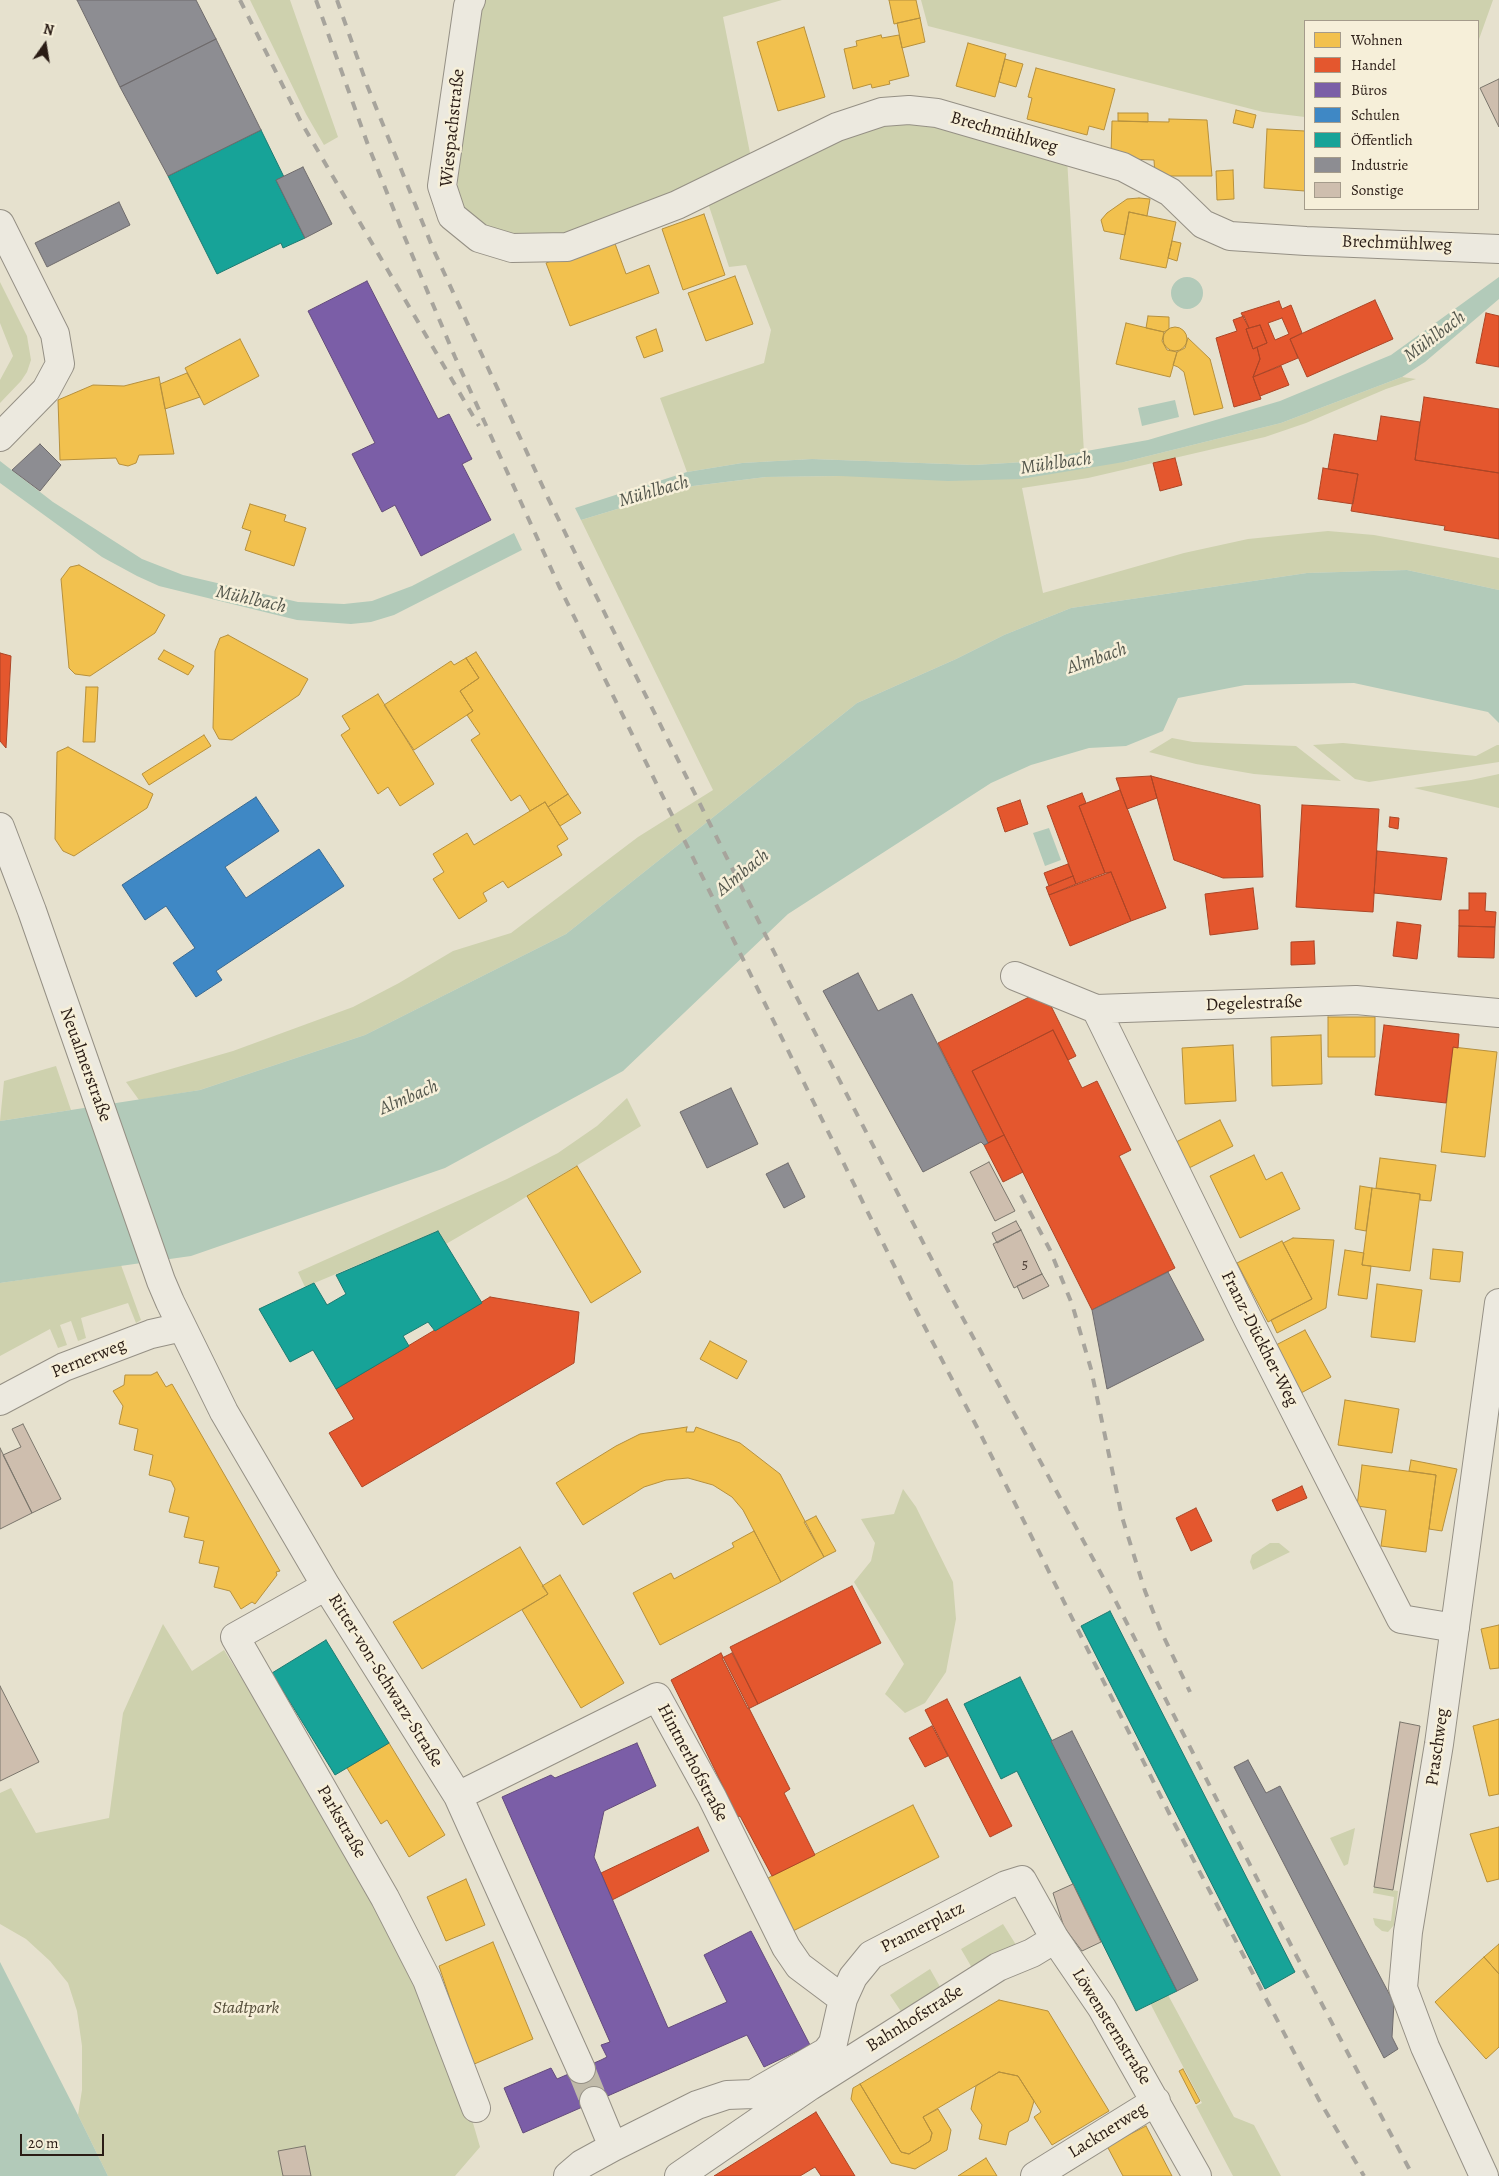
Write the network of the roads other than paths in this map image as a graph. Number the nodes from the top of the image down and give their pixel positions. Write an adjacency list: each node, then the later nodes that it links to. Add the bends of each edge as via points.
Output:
1 (472, 0): 3 (street, Wiespachstraße, via 468,6 442,186 452,216 479,238)
2 (0, 224): 5 (street, via 55,334 60,364 46,390)
3 (512, 248): 4 (street, Brechmühlweg, via 567,246 642,220 837,127 882,112 909,110 937,113 1123,167 1170,192 1203,224 1230,236)
4 (1499, 249)
5 (0, 437)
6 (0, 827): 10 (street, Neualmerstraße)
7 (1015, 976): 8 (street, Degelestraße)
8 (1096, 1009): 9 (street, Degelestraße, via 1356,1000); 15 (street, Franz-Dückher-Weg, via 1248,1319 1401,1619)
9 (1499, 1014)
10 (165, 1292): 12 (street, Ritter-von-Schwarz-Straße)
11 (1499, 1302): 15 (street, Praschweg)
12 (182, 1327): 13 (street, Pernerweg, via 151,1334 64,1368); 14 (street, Ritter-von-Schwarz-Straße, via 224,1412)
13 (0, 1400)
14 (326, 1586): 16 (street, Ritter-von-Schwarz-Straße); 24 (street, Parkstraße, via 235,1637 385,1898 428,1980)
15 (1455, 1628): 30 (street, Praschweg, via 1408,1932 1403,1988)
16 (458, 1796): 19 (street, Hintnerhofstraße, via 657,1697 712,1797 786,1947 799,1966); 20 (street, Ritter-von-Schwarz-Straße)
17 (1022, 1880): 18 (street, Löwensternstraße); 19 (street, Pramerplatz, via 1006,1885 871,1955 853,1977)
18 (1055, 1939): 21 (street, Bahnhofstraße, via 998,1967 810,2086); 23 (street, Löwensternstraße, via 1102,2008)
19 (843, 1999): 21 (street, Pramerplatz, via 833,2044)
20 (581, 2069)
21 (775, 2097): 25 (street, via 727,2095 697,2105); 27 (street, Bahnhofstraße)
22 (594, 2101): 25 (street)
23 (1156, 2101): 28 (street, Lacknerweg); 29 (street, Löwensternstraße)
24 (476, 2108)
25 (613, 2147): 26 (street, via 582,2164)
26 (568, 2176)
27 (680, 2176)
28 (1035, 2176)
29 (1197, 2176)
30 (1484, 2176)

